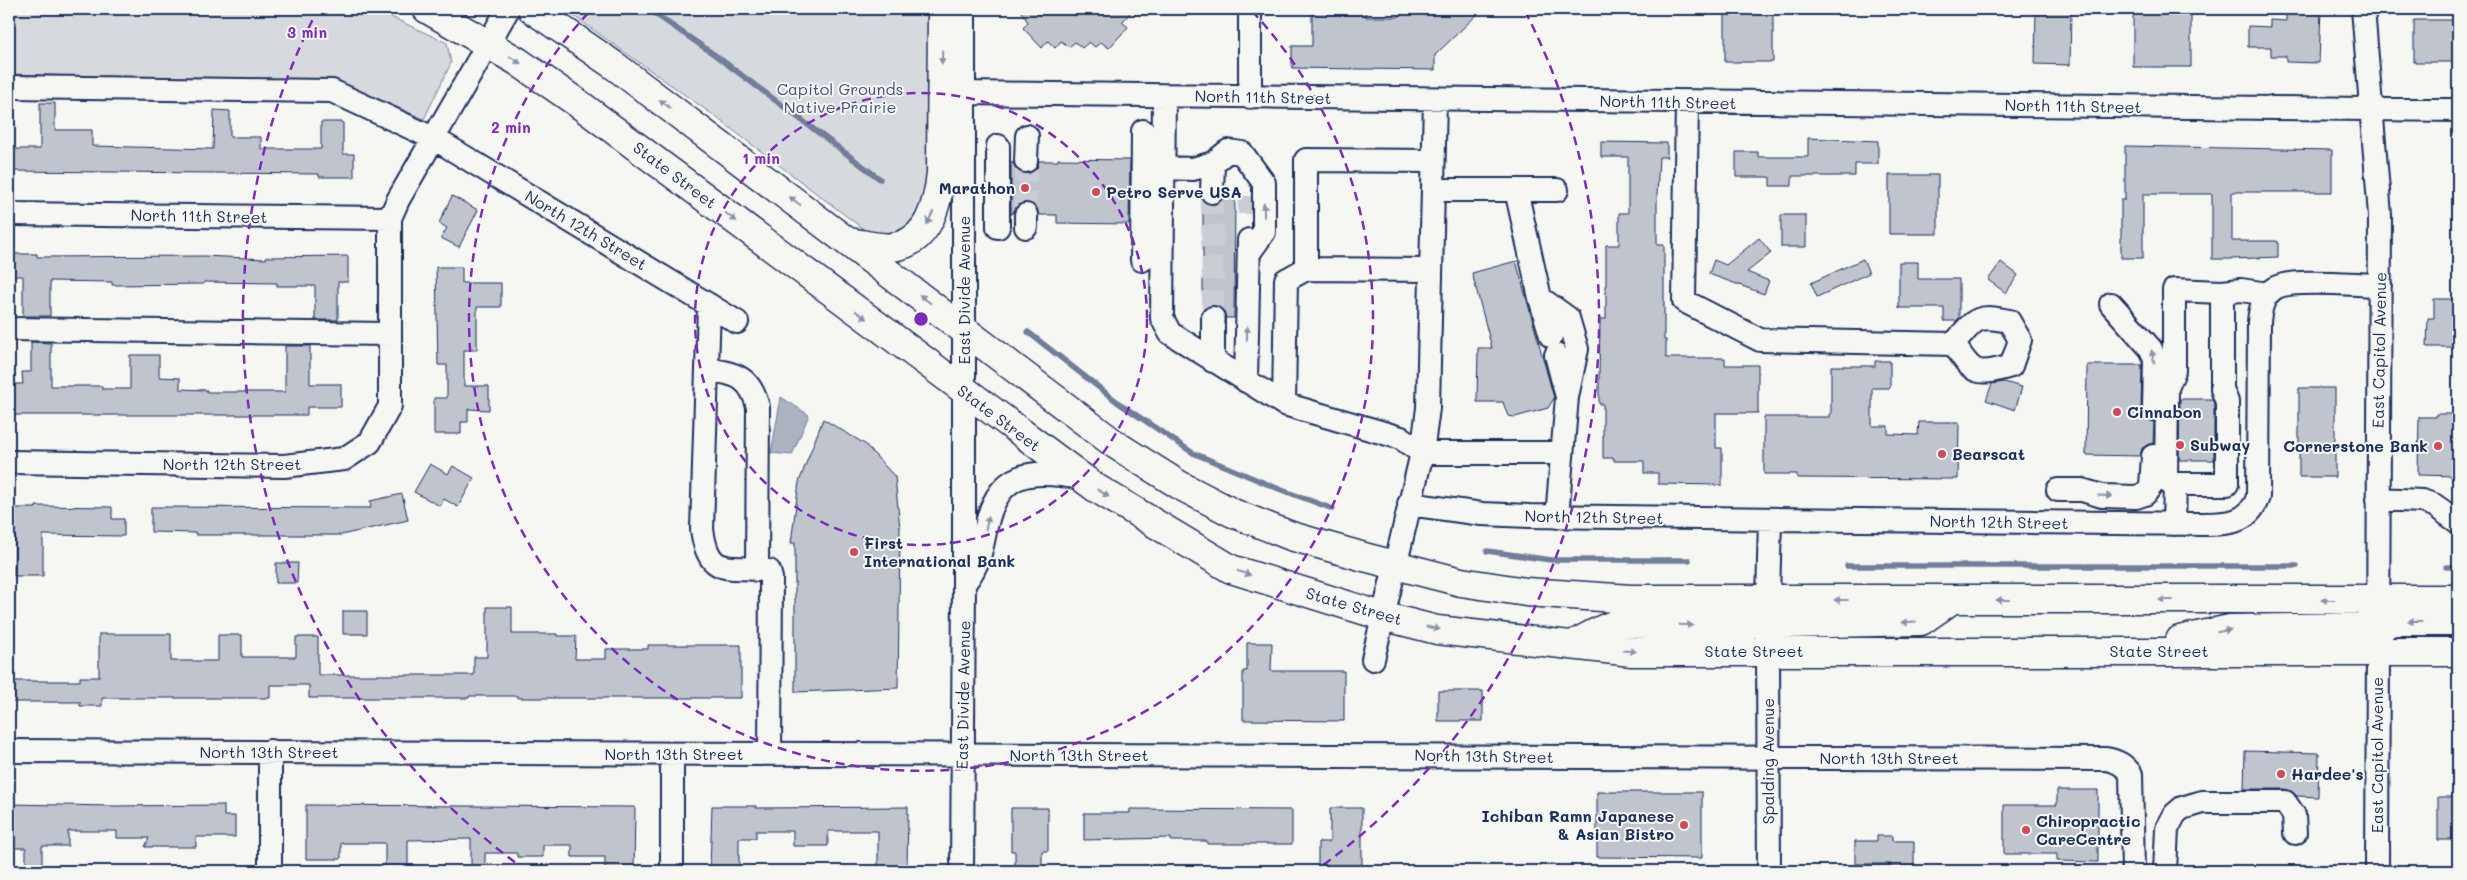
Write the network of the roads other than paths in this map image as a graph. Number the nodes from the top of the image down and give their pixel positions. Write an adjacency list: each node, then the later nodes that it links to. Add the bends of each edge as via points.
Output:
1 (427, 9): 8 (main road, State Street)
2 (508, 9): 8 (street, North 12th Street)
3 (532, 9): 33 (main road, State Street, one-way to 3, via 615,66)
4 (942, 9): 33 (main road, one-way to 33, via 939,197 930,221 908,243 893,247)
5 (964, 9): 10 (street, East Divide Avenue)
6 (1250, 9): 12 (street)
7 (2363, 9): 15 (street, East Capitol Avenue)
8 (488, 43): 19 (street, North 12th Street); 53 (main road, State Street, one-way to 53, via 579,104)
9 (9, 87): 19 (street, via 332,91)
10 (964, 93): 11 (street, North 11th Street); 46 (street, East Divide Avenue)
11 (1164, 96): 12 (street, North 11th Street); 25 (street)
12 (1250, 97): 13 (street, North 11th Street)
13 (1435, 100): 14 (street, North 11th Street); 23 (street)
14 (1687, 102): 15 (street, North 11th Street); 49 (street, via 1684,302 1760,340)
15 (2372, 109): 16 (street, North 11th Street); 38 (street, East Capitol Avenue, via 2379,189)
16 (2458, 110)
17 (1144, 131): 35 (street)
18 (1027, 136): 21 (street)
19 (435, 139): 31 (street, North 12th Street); 43 (street, North 12th Street)
20 (998, 146): 32 (street)
21 (1026, 161)
22 (1250, 161): 24 (street, via 1242,153 1228,151); 34 (street); 34 (street, one-way to 22, via 1264,232 1264,183)
23 (1433, 161): 26 (street); 36 (street, via 1306,160)
24 (1212, 163): 25 (street, via 1193,169); 29 (street)
25 (1163, 168): 50 (street, via 1162,318 1170,333)
26 (1433, 190): 27 (street); 37 (street)
27 (1516, 190): 28 (street); 41 (street)
28 (1557, 190)
29 (1212, 192)
30 (9, 214): 31 (street, North 11th Street)
31 (390, 218): 48 (street, North 12th Street)
32 (998, 227)
33 (848, 242): 46 (main road, State Street, one-way to 33)
34 (1249, 253): 52 (street, one-way to 34)
35 (1142, 260)
36 (1306, 268): 37 (street); 55 (street, via 1286,280)
37 (1431, 270): 56 (street, via 1428,408)
38 (2380, 285): 40 (street, via 2296,284 2276,288); 62 (street, East Capitol Avenue)
39 (2222, 292): 40 (street, via 2241,290); 60 (street, via 2222,389 2227,402 2227,484); 60 (street, via 2174,290 2174,371 2167,388 2166,481)
40 (2268, 294): 67 (street, North 12th Street, via 2259,322 2259,488 2255,506 2250,513 2233,522)
41 (1540, 298): 54 (street); 54 (street, via 1568,318 1577,349)
42 (2112, 304): 61 (street, one-way to 42, via 2136,497 2148,491 2152,481 2154,354)
43 (709, 305): 45 (street, North 12th Street); 51 (street)
44 (1212, 318): 50 (street)
45 (737, 322)
46 (964, 328): 53 (street, East Divide Avenue); 68 (main road, State Street, via 1116,445 1180,486 1291,536)
47 (9, 329): 48 (street)
48 (390, 334): 58 (street, North 12th Street, via 390,406 370,442 344,459 284,466)
49 (1954, 344)
50 (1213, 360): 52 (street)
51 (707, 369): 69 (street, via 729,373 748,382 756,400); 69 (street, via 702,529 705,550 724,568)
52 (1246, 381): 55 (street)
53 (964, 392): 59 (main road, State Street); 70 (street, East Divide Avenue)
54 (1566, 397): 57 (street)
55 (1284, 404): 56 (street, via 1401,438)
56 (1422, 453): 57 (street); 63 (street)
57 (1562, 454): 64 (street)
58 (9, 462)
59 (1081, 478): 70 (street, one-way to 59, via 978,562 994,501 1012,480 1038,473); 74 (main road, State Street, one-way to 74, via 1231,569)
60 (2175, 484): 67 (street)
61 (2058, 490)
62 (2378, 499): 66 (street, via 2422,501 2434,505); 76 (street, East Capitol Avenue)
63 (1409, 504): 64 (street, North 12th Street, via 1482,514); 68 (street)
64 (1557, 517): 65 (street, North 12th Street)
65 (1770, 519): 67 (street, North 12th Street); 71 (street)
66 (2458, 522)
67 (2174, 524)
68 (1396, 566): 71 (main road, State Street, via 1461,582 1526,592 1631,599); 74 (street)
69 (757, 570): 84 (street, via 769,571 771,578)
70 (964, 584): 85 (street, East Divide Avenue)
71 (1768, 600): 72 (main road, State Street, one-way to 71); 77 (main road, one-way to 71, via 1614,625 1729,626 1758,622)
72 (1951, 600): 76 (main road, State Street, one-way to 72); 78 (main road, one-way to 78, via 1920,621 1782,624 1769,634)
73 (2458, 600): 76 (main road, State Street)
74 (1382, 616): 77 (main road, State Street, one-way to 77, via 1437,630); 80 (street)
75 (2458, 620): 76 (main road, one-way to 76, via 2394,621)
76 (2377, 626): 78 (main road, State Street, one-way to 76, via 2125,651); 79 (main road, State Street); 94 (street, East Capitol Avenue)
77 (1572, 645): 78 (main road, State Street, one-way to 78, via 1632,652)
78 (1768, 650): 86 (street, Spalding Avenue)
79 (2458, 652)
80 (1373, 659)
81 (9, 751): 82 (street, North 13th Street)
82 (270, 751): 83 (street, North 13th Street); 88 (street)
83 (672, 754): 84 (street, North 13th Street); 89 (street)
84 (770, 754): 85 (street, North 13th Street)
85 (963, 754): 86 (street, North 13th Street); 90 (street, East Divide Avenue)
86 (1769, 758): 91 (street, Spalding Avenue); 92 (street, North 13th Street, via 2116,760 2131,774 2133,786)
87 (2295, 833): 93 (street, via 2294,815 2285,802 2192,804 2175,814 2167,829)
88 (270, 871)
89 (672, 871)
90 (962, 871)
91 (1768, 871)
92 (2133, 871)
93 (2165, 871)
94 (2377, 871)

